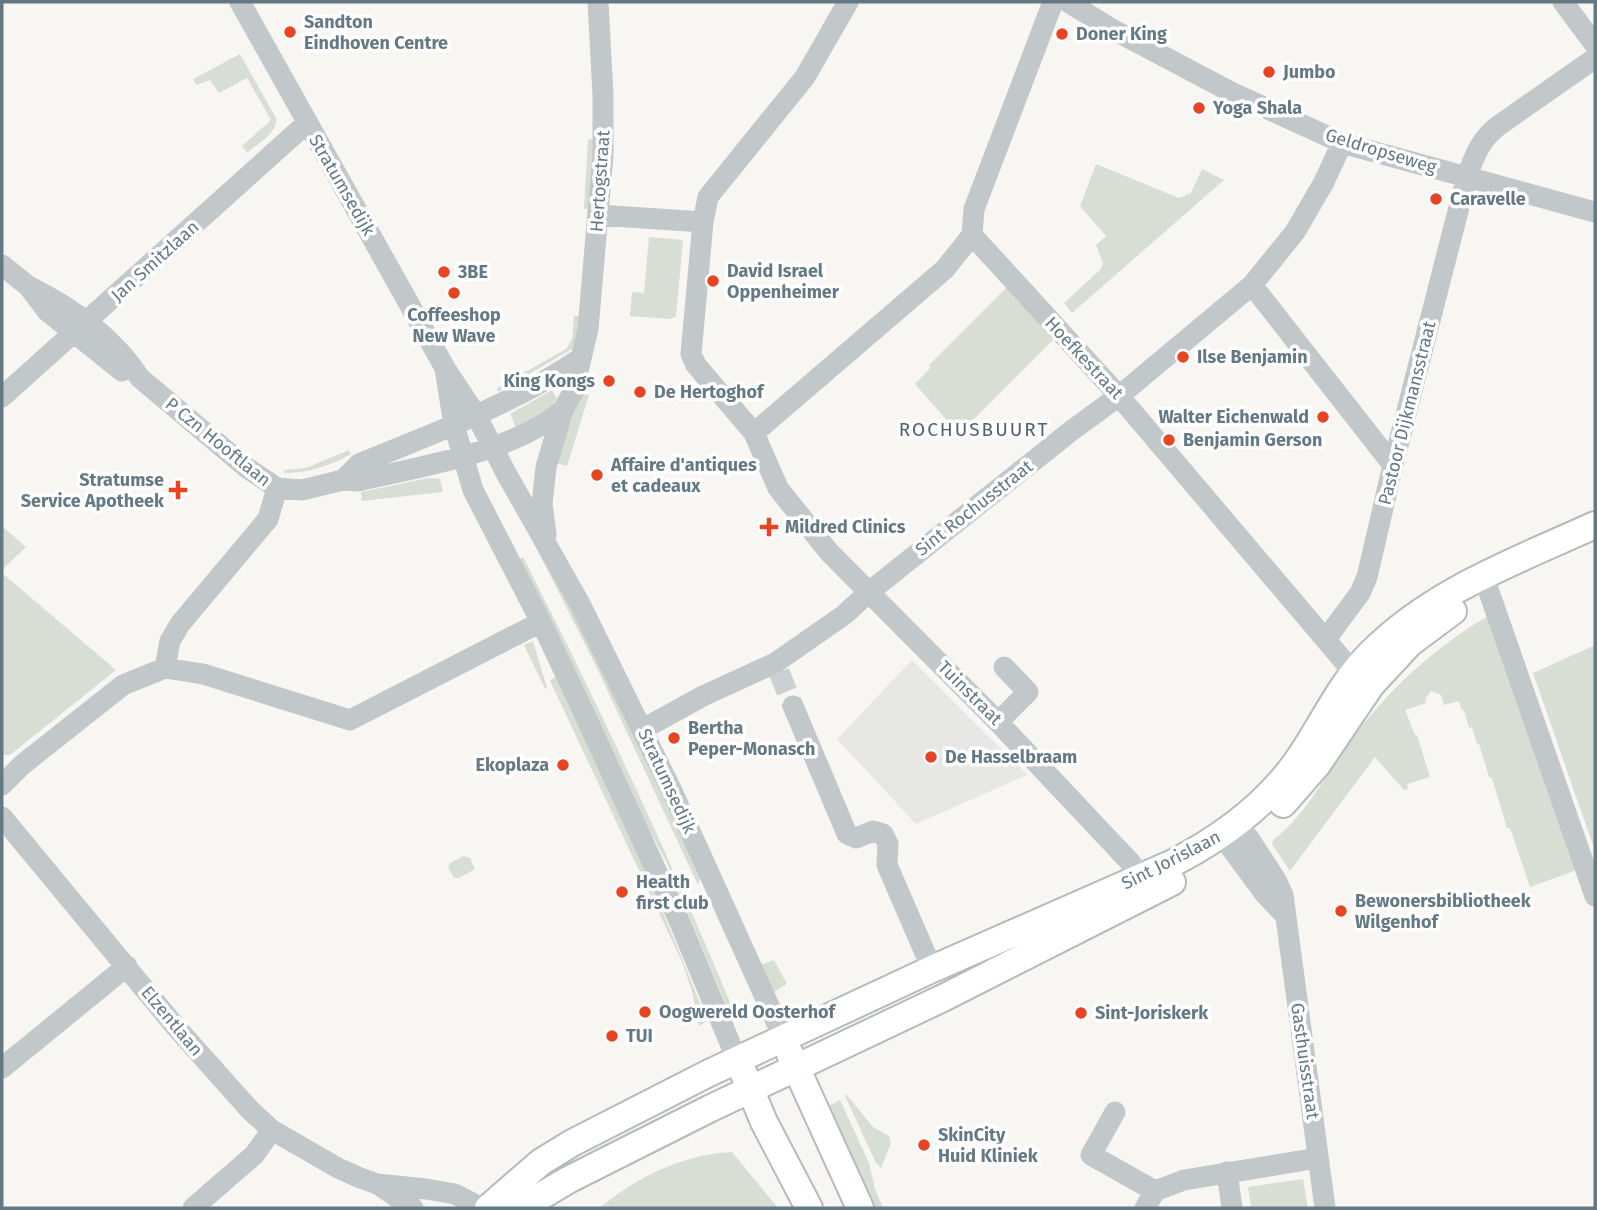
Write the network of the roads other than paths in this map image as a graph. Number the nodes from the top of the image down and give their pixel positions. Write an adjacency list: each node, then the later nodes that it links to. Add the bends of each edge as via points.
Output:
1 (240, 2): 9 (street, Stratumsedijk)
2 (598, 2): 13 (street, Hertogstraat, via 603,127)
3 (848, 2): 14 (street, Tuinstraat, via 814,64 708,197)
4 (1053, 2): 15 (street, via 974,209)
5 (1068, 2): 10 (street, Geldropseweg, via 1231,92)
6 (1563, 2): 7 (street)
7 (1595, 45)
8 (1595, 58): 11 (street, Pastoor Dijkmansstraat, via 1486,136)
9 (307, 123): 18 (street, Jan Smitzlaan); 20 (street, Stratumsedijk)
10 (1342, 143): 11 (street, Geldropseweg); 17 (street, Sint Rochusstraat, via 1295,232)
11 (1467, 176): 12 (street, Geldropseweg); 29 (street, Pastoor Dijkmansstraat)
12 (1595, 212)
13 (598, 215): 14 (street); 19 (street, Hertogstraat, via 588,329)
14 (703, 222): 26 (street, Tuinstraat, via 691,354)
15 (972, 235): 21 (street, Hoefkestraat); 26 (street, via 945,270)
16 (2, 265): 18 (street, P Czn Hooftlaan, via 28,286 47,312)
17 (1252, 285): 21 (street, Sint Rochusstraat); 29 (street)
18 (76, 332): 22 (street, Jan Smitzlaan); 31 (street, P Czn Hooftlaan, via 119,369 141,378)
19 (581, 358): 23 (street, Hertogstraat, via 573,392); 24 (street, via 546,382)
20 (444, 368): 24 (street, Stratumsedijk); 25 (street, Stratumsedijk)
21 (1119, 396): 36 (street, Sint Rochusstraat); 38 (street, Hoefkestraat)
22 (2, 397)
23 (563, 410): 27 (street, via 523,435); 34 (street, Hertogstraat, via 545,467 542,504)
24 (476, 415): 25 (street, P Czn Hooftlaan); 27 (street, Stratumsedijk)
25 (454, 425): 28 (street, Stratumsedijk); 30 (street, P Czn Hooftlaan, via 359,464)
26 (754, 433): 36 (street, Tuinstraat, via 778,488 828,552)
27 (491, 446): 28 (street); 34 (street, Stratumsedijk)
28 (462, 456): 30 (street, P Czn Hooftlaan, via 358,481); 37 (street, Stratumsedijk, via 473,490)
29 (1393, 465): 38 (street, Pastoor Dijkmansstraat, via 1367,578)
30 (343, 480): 31 (street, P Czn Hooftlaan, via 302,490)
31 (277, 488): 40 (street, via 268,519 180,624 170,641)
32 (1595, 525): 41 (main road, Sint Jorislaan, via 1439,599 1404,623)
33 (1595, 541): 35 (main road, Sint Jorislaan)
34 (548, 543): 44 (street, Stratumsedijk)
35 (1488, 589): 47 (main road, Sint Jorislaan, via 1400,653 1371,685 1307,779); 49 (street)
36 (869, 592): 43 (street, Tuinstraat); 44 (street, Sint Rochusstraat, via 777,667 703,696)
37 (541, 622): 40 (street, via 350,720 203,674); 53 (street, Stratumsedijk, via 678,918)
38 (1326, 639): 41 (street, Hoefkestraat)
39 (1004, 667): 43 (street, via 1028,692)
40 (166, 668): 45 (street, via 123,685)
41 (1353, 673): 47 (main road, Sint Jorislaan, via 1288,773)
42 (793, 706): 51 (street, via 847,834 856,838 873,831 883,834 888,844 887,865)
43 (999, 722): 48 (street, Tuinstraat)
44 (643, 729): 52 (street, Stratumsedijk)
45 (2, 785)
46 (2, 817): 50 (street, Elzentlaan)
47 (1236, 838): 48 (main road, Sint Jorislaan, via 1180,859); 59 (street, Gasthuisstraat, via 1265,894 1283,913)
48 (1147, 884): 51 (main road, Sint Jorislaan); 55 (main road, Sint Jorislaan, via 943,998)
49 (1595, 896)
50 (127, 966): 54 (street); 58 (street, Elzentlaan, via 175,1026)
51 (932, 969): 52 (main road, Sint Jorislaan)
52 (784, 1039): 53 (main road, Sint Jorislaan); 55 (main road, Stratumsedijk)
53 (737, 1060): 56 (main road, Stratumsedijk); 66 (main road, via 572,1143 541,1162)
54 (2, 1068)
55 (796, 1068): 56 (main road, Sint Jorislaan); 69 (main road, Stratumsedijk)
56 (750, 1089): 67 (main road); 68 (main road, Stratumsedijk)
57 (1115, 1112): 62 (street, via 1091,1155)
58 (272, 1130): 61 (street, Elzentlaan, via 338,1168); 63 (street, via 254,1155)
59 (1318, 1158): 60 (street); 71 (street, Gasthuisstraat)
60 (1227, 1172): 62 (street, via 1184,1180); 70 (street)
61 (377, 1184): 64 (street, Elzentlaan); 65 (street, Elzentlaan, via 442,1191)
62 (1150, 1200)
63 (193, 1208)
64 (414, 1208)
65 (482, 1208)
66 (488, 1208)
67 (521, 1208)
68 (809, 1208)
69 (860, 1208)
70 (1232, 1208)
71 (1325, 1208)

